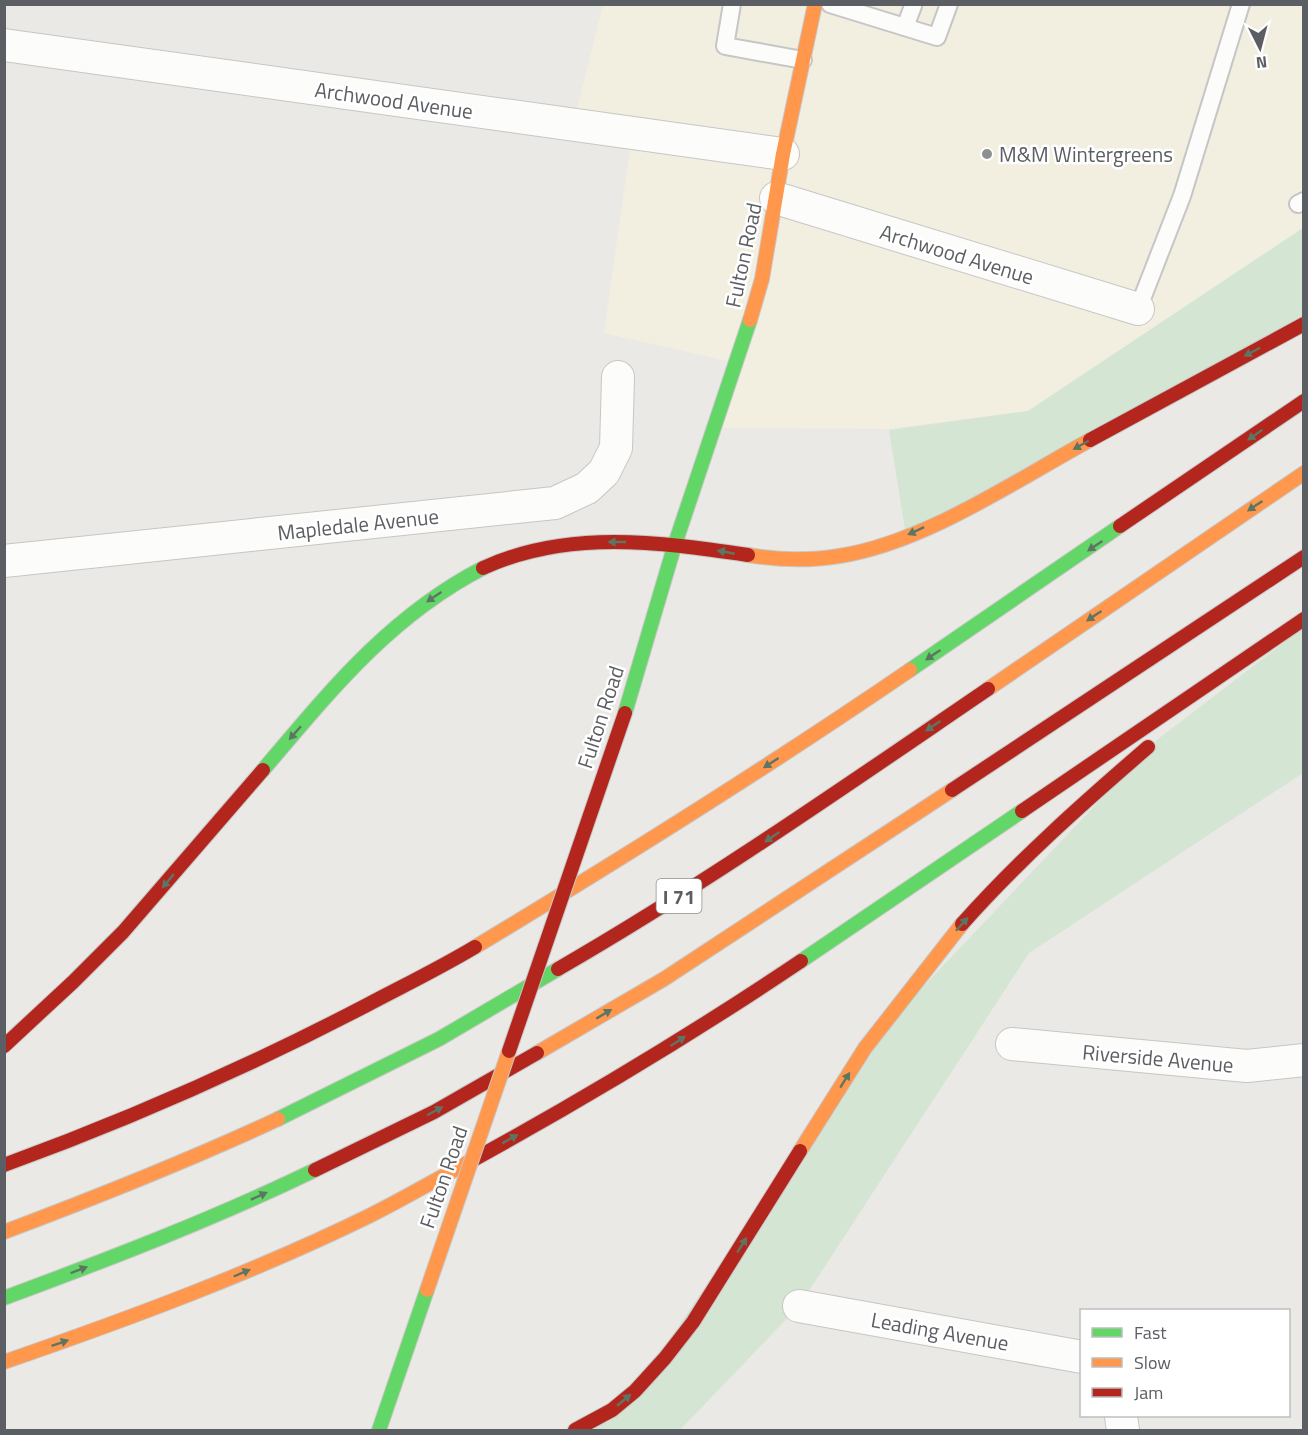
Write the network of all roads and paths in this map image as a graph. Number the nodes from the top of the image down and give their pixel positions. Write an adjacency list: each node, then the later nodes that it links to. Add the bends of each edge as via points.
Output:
1 (732, 4): 9 (lane, via 725,46)
2 (815, 4): 9 (main road, Fulton Road)
3 (830, 4): 7 (lane)
4 (949, 4): 7 (lane, via 937,38)
5 (1241, 4): 12 (lane, via 1182,195)
6 (913, 6): 7 (lane)
7 (905, 27)
8 (4, 45): 10 (street, Archwood Avenue)
9 (802, 60): 10 (main road, Fulton Road)
10 (783, 154): 11 (main road, Fulton Road)
11 (776, 198): 12 (street, Archwood Avenue); 17 (main road, Fulton Road, via 755,306)
12 (1138, 309)
13 (1304, 324): 17 (main road, one-way to 17, via 969,507 873,548 796,561)
14 (618, 377): 19 (street, Mapledale Avenue, via 616,448 604,472 587,488 555,503)
15 (1304, 401): 27 (main road, one-way to 27, via 813,736 636,850 457,958 193,1088)
16 (1304, 473): 28 (main road, I 71, one-way to 28, via 756,848 609,940 439,1039 343,1088 218,1147)
17 (675, 544): 25 (main road, one-way to 25, via 604,542 517,555 457,582 413,611 348,671 135,919); 33 (main road, Fulton Road, bridge, via 625,713)
18 (1304, 557): 29 (main road, one-way to 18, via 262,1196 434,1112 664,979)
19 (4, 561)
20 (1304, 619): 32 (main road, one-way to 20, via 110,1325 338,1230 547,1119 663,1051 792,967)
21 (1304, 628): 22 (main road)
22 (1203, 704)
23 (1158, 739): 34 (main road, one-way to 23, via 610,1412 665,1360 693,1322 865,1048 946,942 1066,817)
24 (1012, 1044): 26 (street, Riverside Avenue, via 1247,1066)
25 (4, 1046)
26 (1304, 1060)
27 (4, 1165)
28 (4, 1232)
29 (4, 1298)
30 (799, 1306): 31 (street, Leading Avenue)
31 (1080, 1357)
32 (4, 1362)
33 (379, 1431)
34 (575, 1431)

